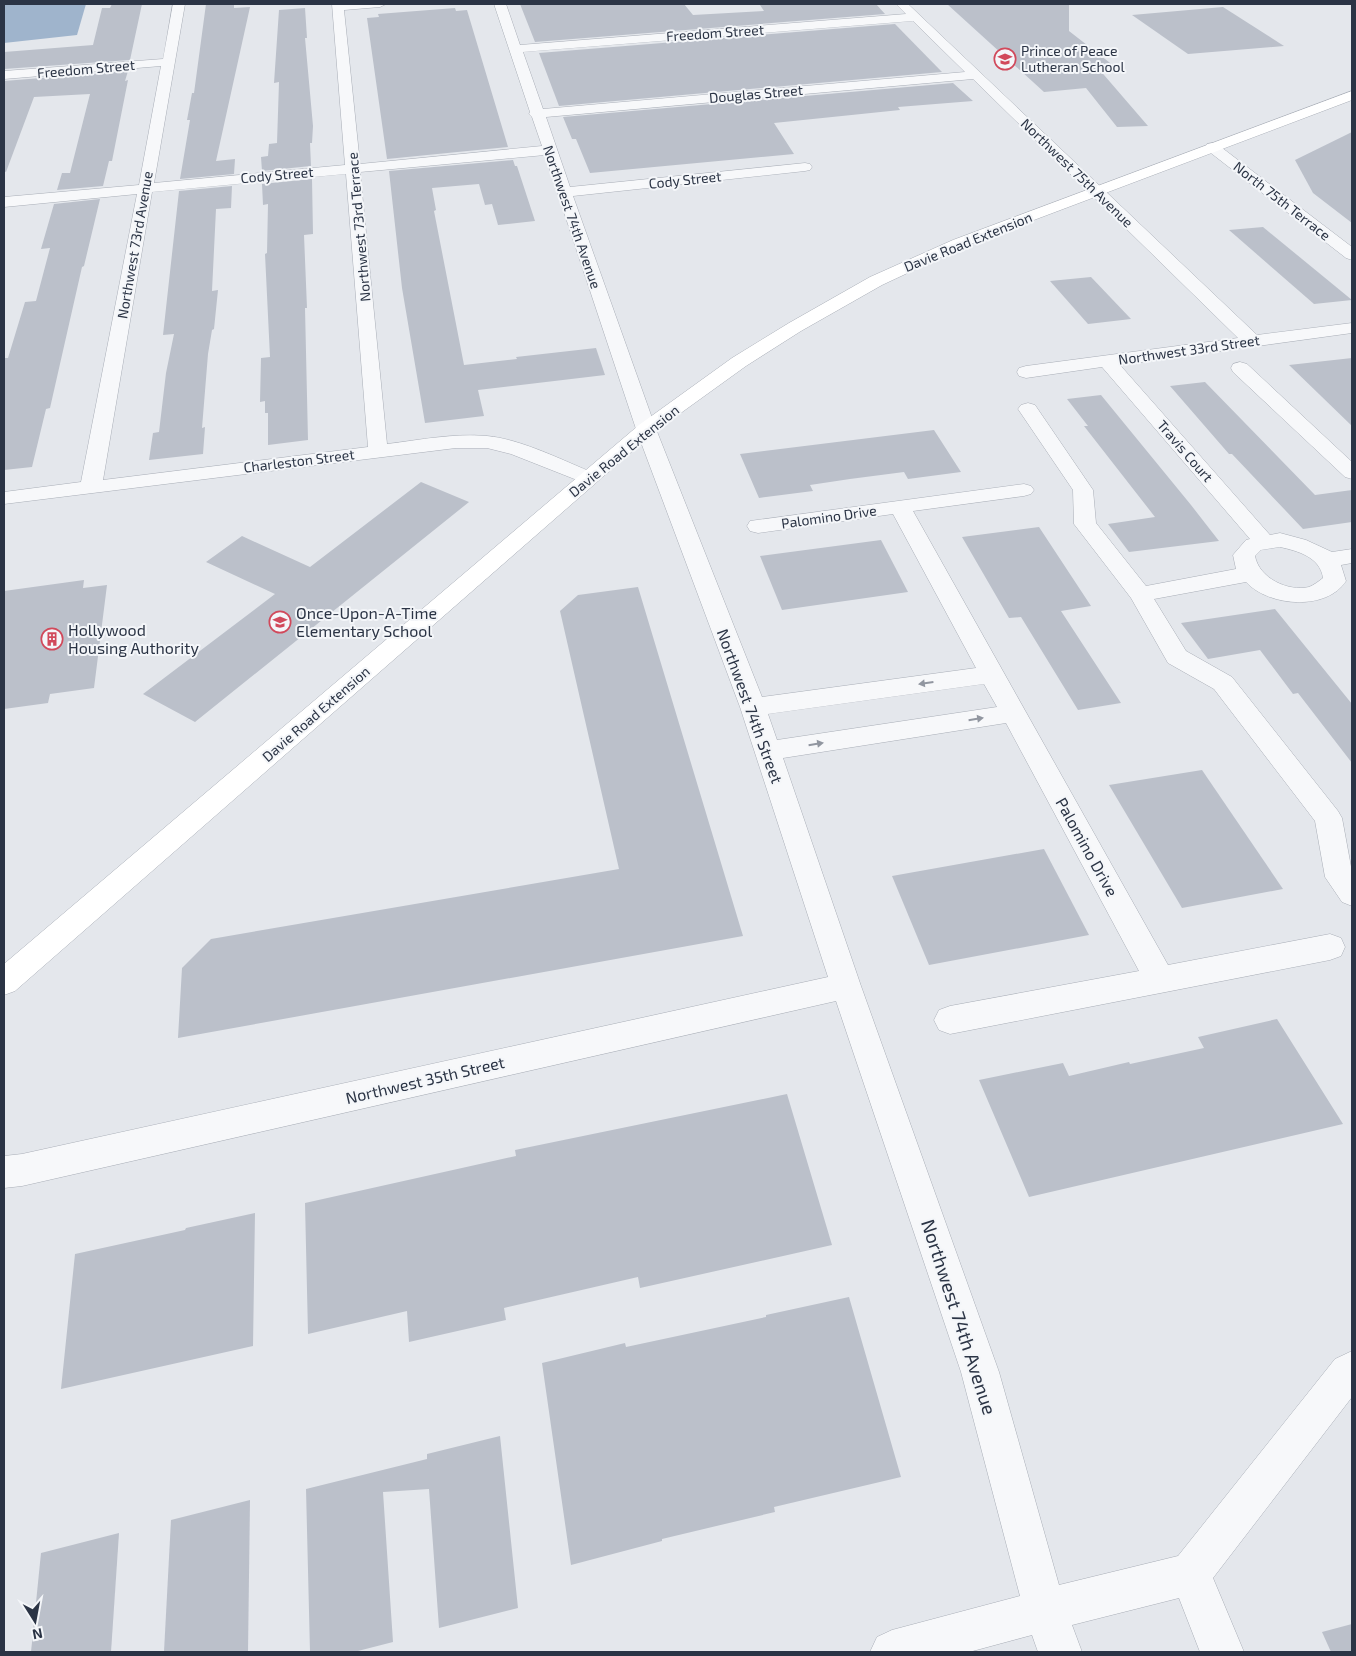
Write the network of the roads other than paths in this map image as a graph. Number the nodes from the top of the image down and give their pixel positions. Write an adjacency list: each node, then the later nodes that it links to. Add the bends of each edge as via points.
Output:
1 (179, 4): 8 (street, Northwest 73rd Avenue)
2 (380, 4): 5 (street)
3 (500, 4): 7 (street, Northwest 74th Avenue)
4 (902, 4): 6 (street, Northwest 75th Avenue)
5 (338, 5): 16 (street, Northwest 73rd Terrace)
6 (916, 17): 7 (street, Freedom Street); 10 (street, Northwest 75th Avenue)
7 (515, 49): 12 (street, Northwest 74th Avenue)
8 (169, 62): 9 (street, Freedom Street); 17 (street, Northwest 73rd Avenue)
9 (4, 75)
10 (976, 75): 12 (street, Douglas Street); 19 (street, Northwest 75th Avenue)
11 (1352, 95): 13 (main road, Davie Road Extension)
12 (536, 114): 14 (street, Northwest 74th Avenue)
13 (1212, 147): 19 (main road, Davie Road Extension); 21 (street, North 75th Terrace)
14 (550, 150): 16 (street, Cody Street); 18 (street, Northwest 74th Avenue)
15 (806, 167): 18 (street, Cody Street)
16 (353, 168): 17 (street, Cody Street); 29 (street, Northwest 73rd Terrace)
17 (145, 187): 20 (street, Cody Street); 32 (street, Northwest 73rd Avenue)
18 (564, 192): 28 (street, Northwest 74th Avenue)
19 (1096, 192): 23 (street, Northwest 75th Avenue); 28 (main road, Davie Road Extension, via 959,243 876,281 738,362)
20 (4, 202)
21 (1352, 255)
22 (1352, 328): 23 (street, Northwest 33rd Street)
23 (1252, 341): 24 (street, Northwest 33rd Street)
24 (1107, 361): 26 (street, Northwest 33rd Street); 37 (street, Travis Court)
25 (1240, 368): 30 (street)
26 (1026, 372)
27 (1028, 409): 41 (street, via 1084,490 1085,524)
28 (646, 429): 31 (main road, Davie Road Extension); 43 (street, Northwest 74th Street)
29 (378, 451): 31 (street, Charleston Street, via 456,442 488,442 518,450); 32 (street, Charleston Street)
30 (1352, 473)
31 (589, 478): 49 (main road, Davie Road Extension)
32 (90, 487): 34 (street, Charleston Street)
33 (1024, 490): 35 (street, Palomino Drive)
34 (4, 498)
35 (900, 507): 36 (street, Palomino Drive); 42 (street, Palomino Drive)
36 (758, 526)
37 (1264, 541): 39 (street, via 1298,544); 40 (street, via 1251,545 1244,553 1243,564)
38 (1352, 556): 39 (street)
39 (1327, 560): 40 (street, via 1334,571 1334,581 1328,589 1315,594 1279,592)
40 (1250, 574): 41 (street)
41 (1140, 594): 46 (street, via 1177,657 1223,683 1328,818 1339,877)
42 (992, 674): 43 (street, one-way to 43); 44 (street, Palomino Drive)
43 (753, 707): 45 (street, Northwest 74th Street)
44 (1014, 713): 45 (street, one-way to 44); 48 (street, Palomino Drive)
45 (768, 751): 50 (street, Northwest 74th Street)
46 (1352, 894)
47 (1330, 947): 48 (street)
48 (1160, 980): 51 (street)
49 (4, 982)
50 (846, 986): 52 (street, Northwest 35th Street); 55 (street, Northwest 74th Avenue, via 980,1372)
51 (950, 1020)
52 (4, 1172)
53 (1352, 1370): 54 (street)
54 (1190, 1574): 55 (street); 58 (street)
55 (1045, 1610): 56 (street); 57 (street, Northwest 74th Avenue)
56 (892, 1652)
57 (1060, 1652)
58 (1222, 1652)

